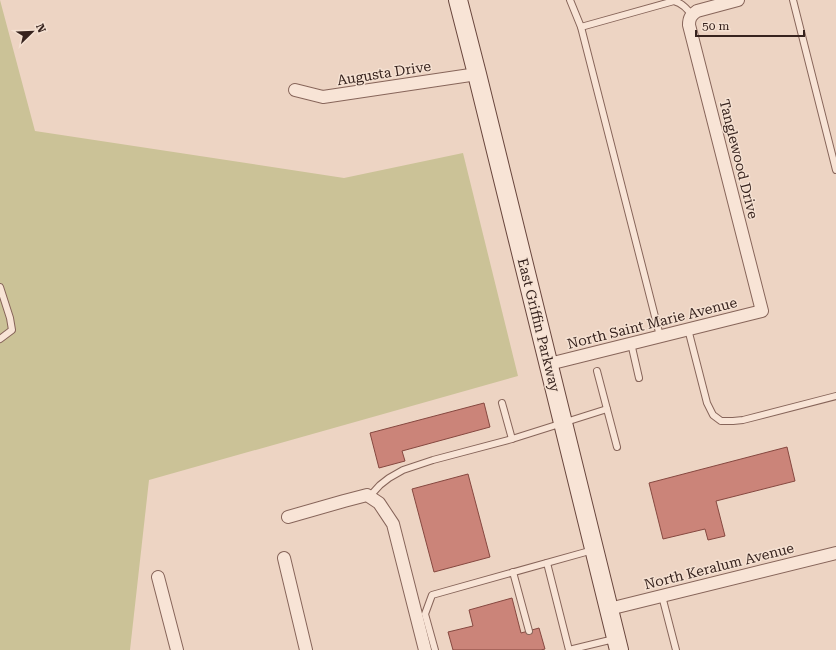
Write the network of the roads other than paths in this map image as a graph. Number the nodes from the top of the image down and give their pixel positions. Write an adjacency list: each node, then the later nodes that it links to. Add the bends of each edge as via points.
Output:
1 (458, 0): 7 (main road, East Griffin Parkway)
2 (570, 0): 6 (lane)
3 (738, 0): 5 (street, via 697,11)
4 (793, 0): 9 (lane)
5 (692, 15): 6 (lane, via 684,6 674,1); 11 (street, Tanglewood Drive, via 689,25)
6 (581, 27): 13 (lane)
7 (478, 74): 8 (street, Augusta Drive, via 323,97); 16 (main road, East Griffin Parkway)
8 (295, 90)
9 (836, 170)
10 (0, 287): 14 (lane, via 12,330)
11 (762, 310): 12 (street, North Saint Marie Avenue)
12 (688, 329): 13 (street, North Saint Marie Avenue); 19 (lane, via 707,403 713,415 721,421 743,420)
13 (660, 336): 15 (street, North Saint Marie Avenue)
14 (0, 339)
15 (631, 343): 16 (street, North Saint Marie Avenue); 18 (lane)
16 (549, 364): 22 (main road, East Griffin Parkway)
17 (597, 370): 21 (lane)
18 (639, 378)
19 (836, 396)
20 (502, 403): 23 (lane)
21 (607, 409): 22 (lane); 24 (lane)
22 (564, 424): 23 (lane); 27 (main road, East Griffin Parkway)
23 (512, 439): 25 (lane, via 403,470 388,478)
24 (617, 447)
25 (369, 497): 26 (street, via 366,495); 39 (street, via 379,503 393,524)
26 (288, 517)
27 (595, 550): 30 (lane); 34 (main road, East Griffin Parkway)
28 (836, 553): 33 (street, North Keralum Avenue)
29 (284, 558): 38 (street)
30 (547, 563): 31 (lane); 41 (lane)
31 (513, 572): 35 (lane); 40 (lane, via 432,595 426,614)
32 (158, 577): 37 (street)
33 (662, 596): 34 (street, North Keralum Avenue); 42 (lane)
34 (609, 609): 36 (main road, East Griffin Parkway)
35 (529, 631)
36 (618, 644): 41 (lane)
37 (177, 650)
38 (306, 650)
39 (425, 650)
40 (435, 650)
41 (569, 650)
42 (676, 650)

